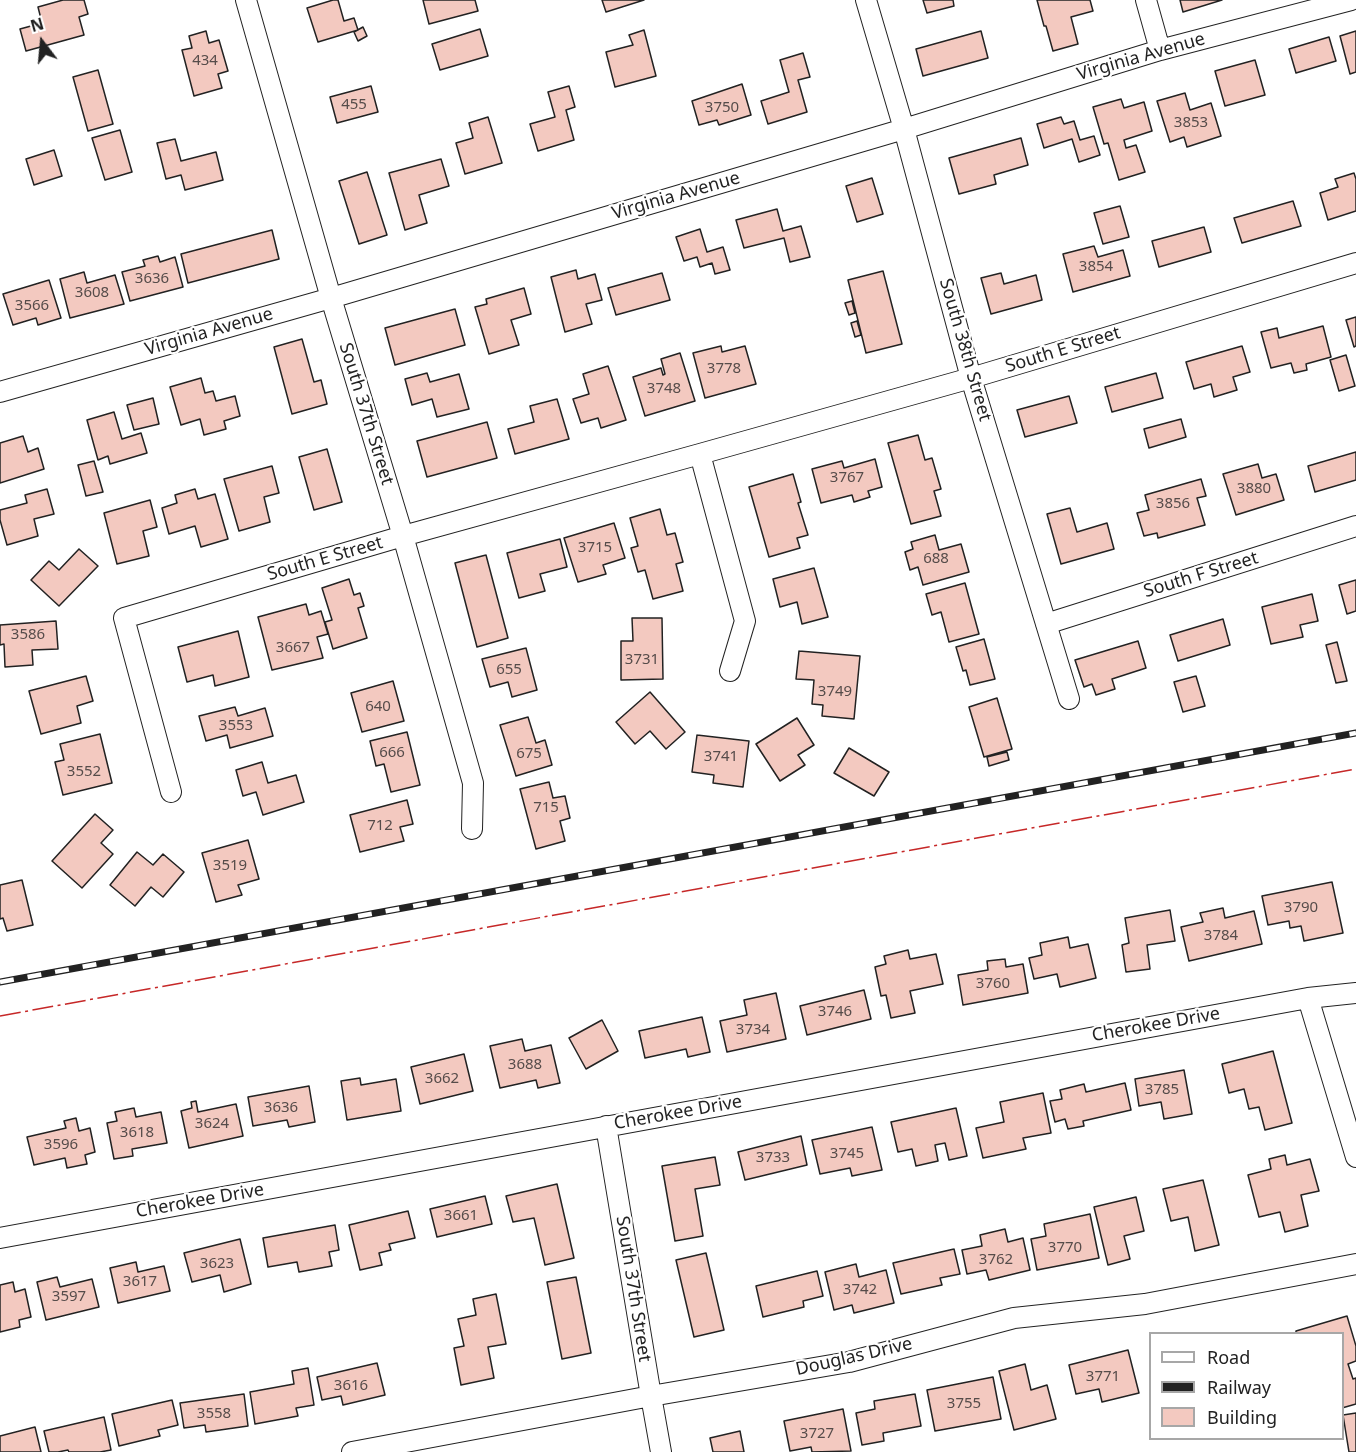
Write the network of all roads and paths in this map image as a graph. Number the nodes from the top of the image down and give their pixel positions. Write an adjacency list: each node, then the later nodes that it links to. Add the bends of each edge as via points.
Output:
1 (246, 0): 8 (street, South 37th Street)
2 (866, 0): 6 (street, South 38th Street)
3 (1146, 0): 5 (street)
4 (1351, 0): 5 (street, Virginia Avenue)
5 (1160, 50): 6 (street, Virginia Avenue)
6 (904, 129): 8 (street, Virginia Avenue); 9 (street, South 38th Street)
7 (1356, 263): 9 (street, South E Street)
8 (331, 298): 10 (street, Virginia Avenue); 13 (street, South 37th Street)
9 (971, 378): 11 (street, South E Street); 14 (street, South 38th Street)
10 (0, 392)
11 (700, 454): 13 (street, South E Street); 15 (street, via 745,621)
12 (1356, 526): 14 (street, South F Street)
13 (403, 536): 17 (street, South E Street, via 124,618); 18 (street, South 37th Street, via 473,783)
14 (1046, 624): 16 (street, South 38th Street)
15 (730, 671)
16 (1069, 699)
17 (171, 792)
18 (472, 829)
19 (1356, 993): 20 (street, Cherokee Drive)
20 (1308, 998): 21 (street, Cherokee Drive); 22 (street)
21 (606, 1126): 23 (street, Cherokee Drive); 25 (street, South 37th Street)
22 (1356, 1157)
23 (0, 1238)
24 (1356, 1264): 25 (street, Douglas Drive, via 1145,1304 1014,1318 849,1362)
25 (651, 1396): 26 (street, Douglas Drive); 27 (street, South 37th Street)
26 (352, 1452)
27 (661, 1452)

